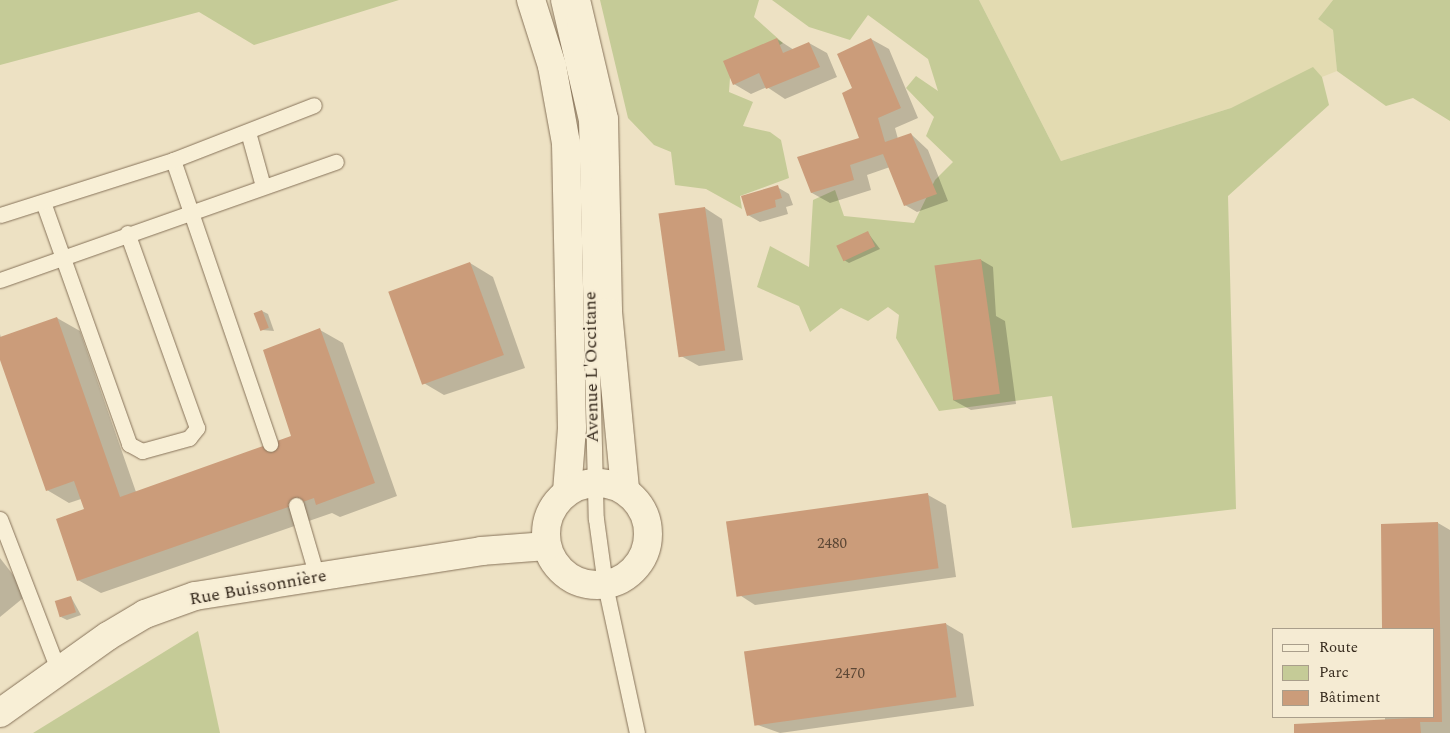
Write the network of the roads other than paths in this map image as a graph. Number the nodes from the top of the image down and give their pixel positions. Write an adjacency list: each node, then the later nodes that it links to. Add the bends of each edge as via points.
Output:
1 (531, 0): 18 (street, Avenue L'Occitane, via 552,66 566,143 572,428)
2 (558, 0): 16 (lane, Avenue L'Occitane, via 586,120)
3 (576, 0): 17 (street, Avenue L'Occitane, via 604,119 608,312)
4 (314, 105): 5 (lane)
5 (248, 132): 6 (lane); 8 (lane)
6 (173, 160): 9 (lane); 10 (lane)
7 (336, 162): 8 (lane)
8 (263, 186): 10 (lane)
9 (43, 202): 11 (lane); 13 (lane)
10 (190, 210): 12 (lane); 15 (lane)
11 (0, 215)
12 (127, 233): 13 (lane); 13 (lane, via 197,428 189,438 142,451 129,444)
13 (61, 257): 14 (lane)
14 (0, 280)
15 (270, 444)
16 (593, 480): 17 (street); 18 (street); 23 (lane, Avenue L'Occitane)
17 (625, 490): 23 (street, via 644,515 647,541 629,576)
18 (567, 491): 21 (street, via 551,513)
19 (296, 505): 22 (lane)
20 (0, 519): 24 (lane)
21 (547, 546): 22 (street, Rue Buissonnière, via 481,551); 23 (street, via 555,565 566,575 581,583)
22 (317, 577): 24 (street, Rue Buissonnière, via 195,596 145,614)
23 (605, 585): 26 (lane, Avenue L'Occitane)
24 (58, 669): 25 (street, Rue Buissonnière)
25 (0, 714)
26 (637, 733)

